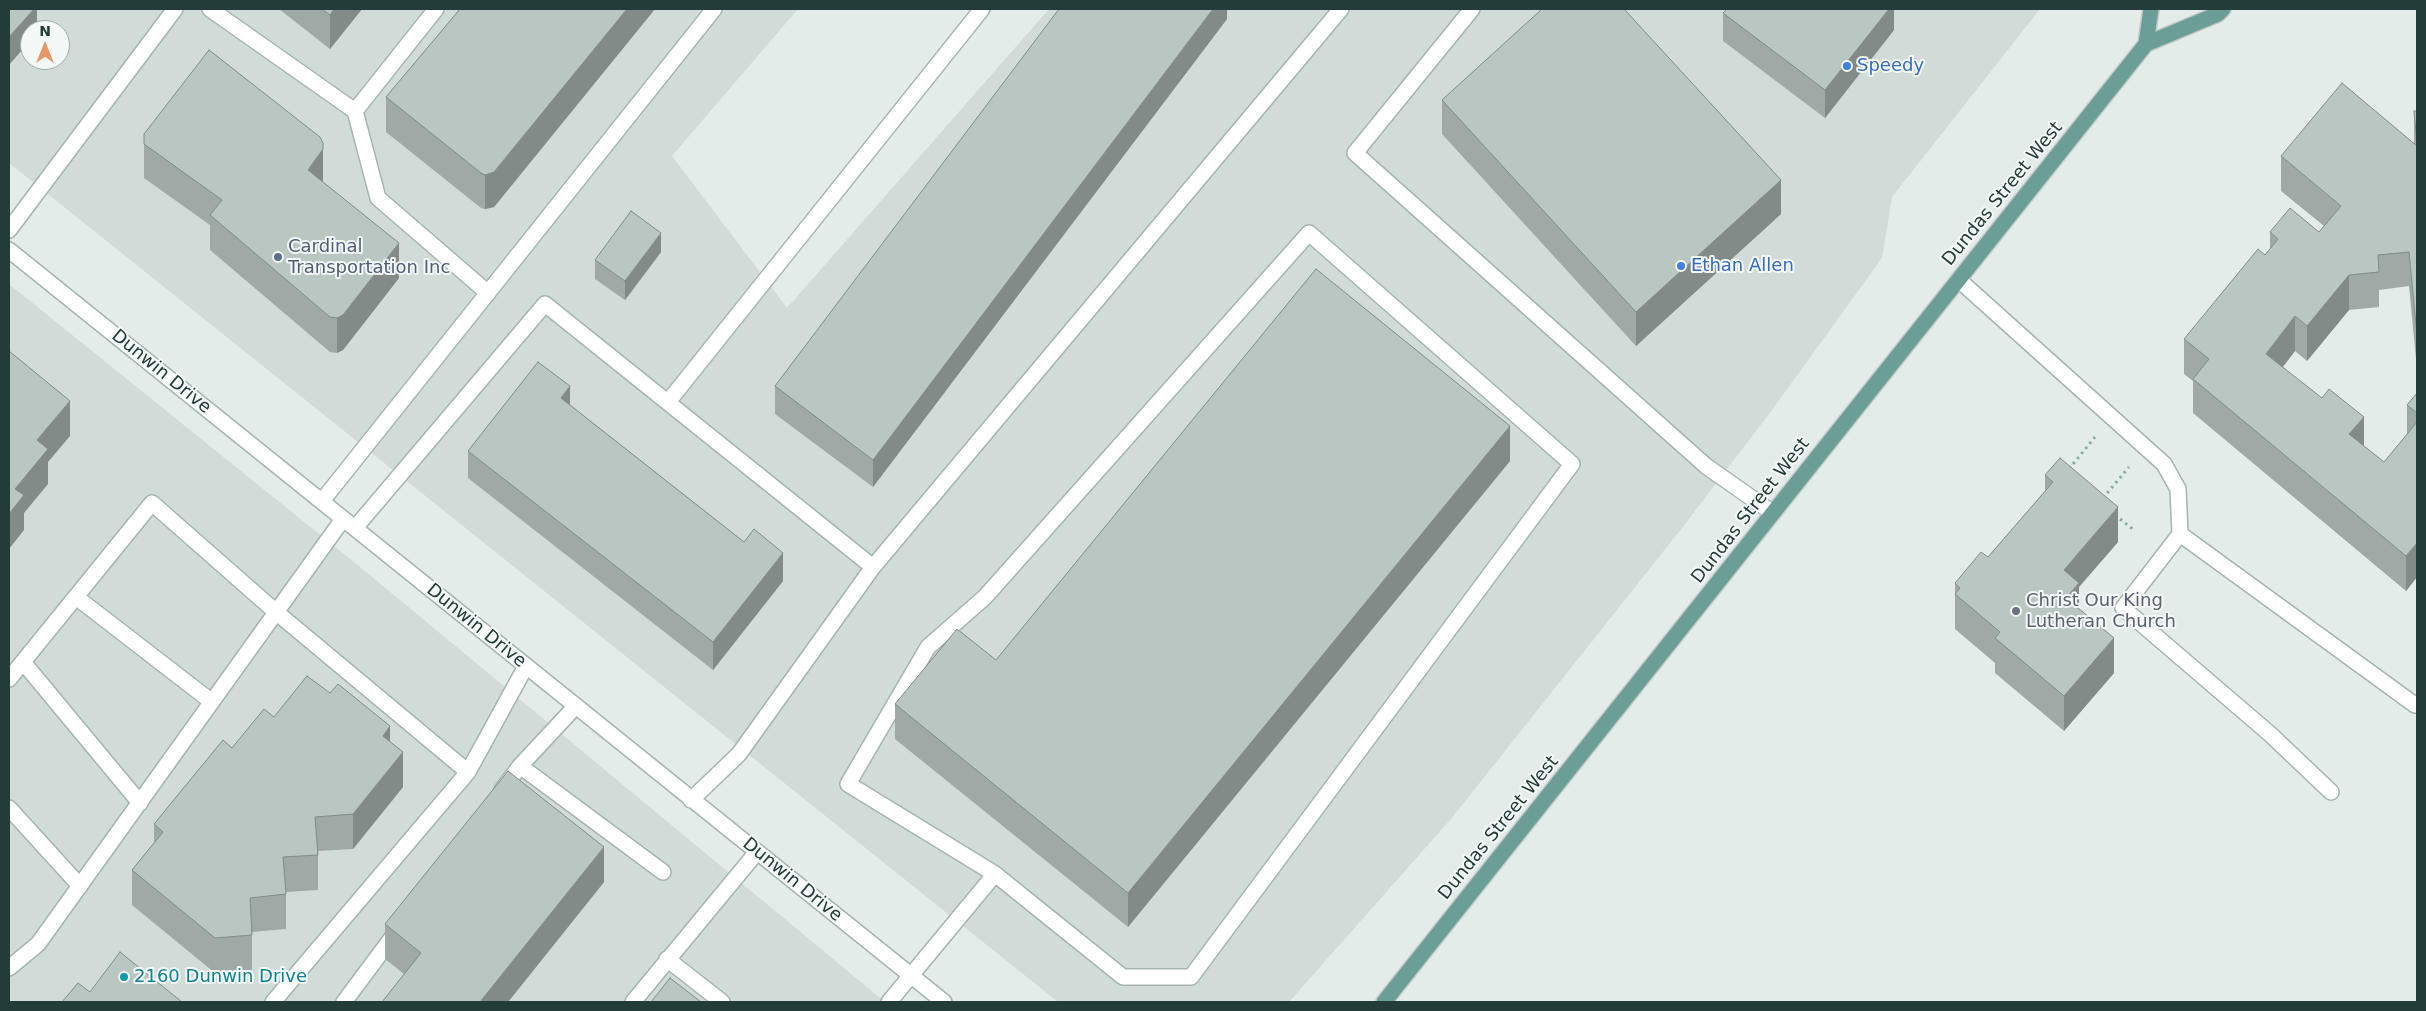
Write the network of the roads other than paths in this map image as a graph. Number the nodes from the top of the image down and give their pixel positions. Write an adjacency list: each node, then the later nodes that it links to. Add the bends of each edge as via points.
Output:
1 (175, 9): 12 (street)
2 (210, 9): 11 (street)
3 (436, 9): 11 (street)
4 (714, 9): 15 (street)
5 (982, 9): 16 (street)
6 (1341, 9): 21 (street)
7 (1472, 9): 18 (street, via 1355,153 1706,466)
8 (2151, 9): 10 (main road)
9 (2223, 9): 10 (main road, Dundas Street West)
10 (2146, 44): 14 (main road, Dundas Street West)
11 (355, 111): 15 (street, via 378,198)
12 (9, 230)
13 (9, 250): 17 (street, Dunwin Drive)
14 (1959, 280): 18 (main road, Dundas Street West); 20 (street, via 2164,464 2178,489)
15 (488, 292): 17 (street)
16 (668, 402): 19 (street, via 545,304); 21 (street)
17 (322, 502): 19 (street, Dunwin Drive)
18 (1773, 513): 51 (main road, Dundas Street West)
19 (349, 524): 23 (street); 25 (street, Dunwin Drive)
20 (2180, 534): 28 (street); 32 (street, via 2123,608 2270,734)
21 (873, 567): 33 (street, via 739,754)
22 (76, 597): 23 (street, via 152,503); 24 (street); 27 (street)
23 (276, 612): 27 (street); 31 (street)
24 (23, 662): 26 (street); 34 (street)
25 (526, 666): 29 (street, Dunwin Drive); 31 (street)
26 (9, 679)
27 (212, 702): 34 (street)
28 (2415, 705)
29 (575, 707): 30 (street); 33 (street, Dunwin Drive)
30 (520, 766): 35 (street); 38 (street)
31 (468, 772): 45 (street)
32 (2331, 792)
33 (691, 800): 37 (street, Dunwin Drive)
34 (140, 803): 40 (street)
35 (490, 805)
36 (9, 808): 40 (street)
37 (757, 852): 42 (street); 44 (street, Dunwin Drive)
38 (663, 872)
39 (995, 874): 39 (street, via 1123,978 1191,978 1572,464 1309,233 985,597 928,647 848,784); 44 (street)
40 (80, 886): 43 (street, via 38,944)
41 (409, 916): 46 (street)
42 (666, 959): 47 (street); 48 (street)
43 (9, 968)
44 (911, 977): 49 (street); 50 (street, Dunwin Drive)
45 (273, 1002)
46 (344, 1002)
47 (633, 1002)
48 (722, 1002)
49 (889, 1002)
50 (944, 1002)
51 (1384, 1002)

